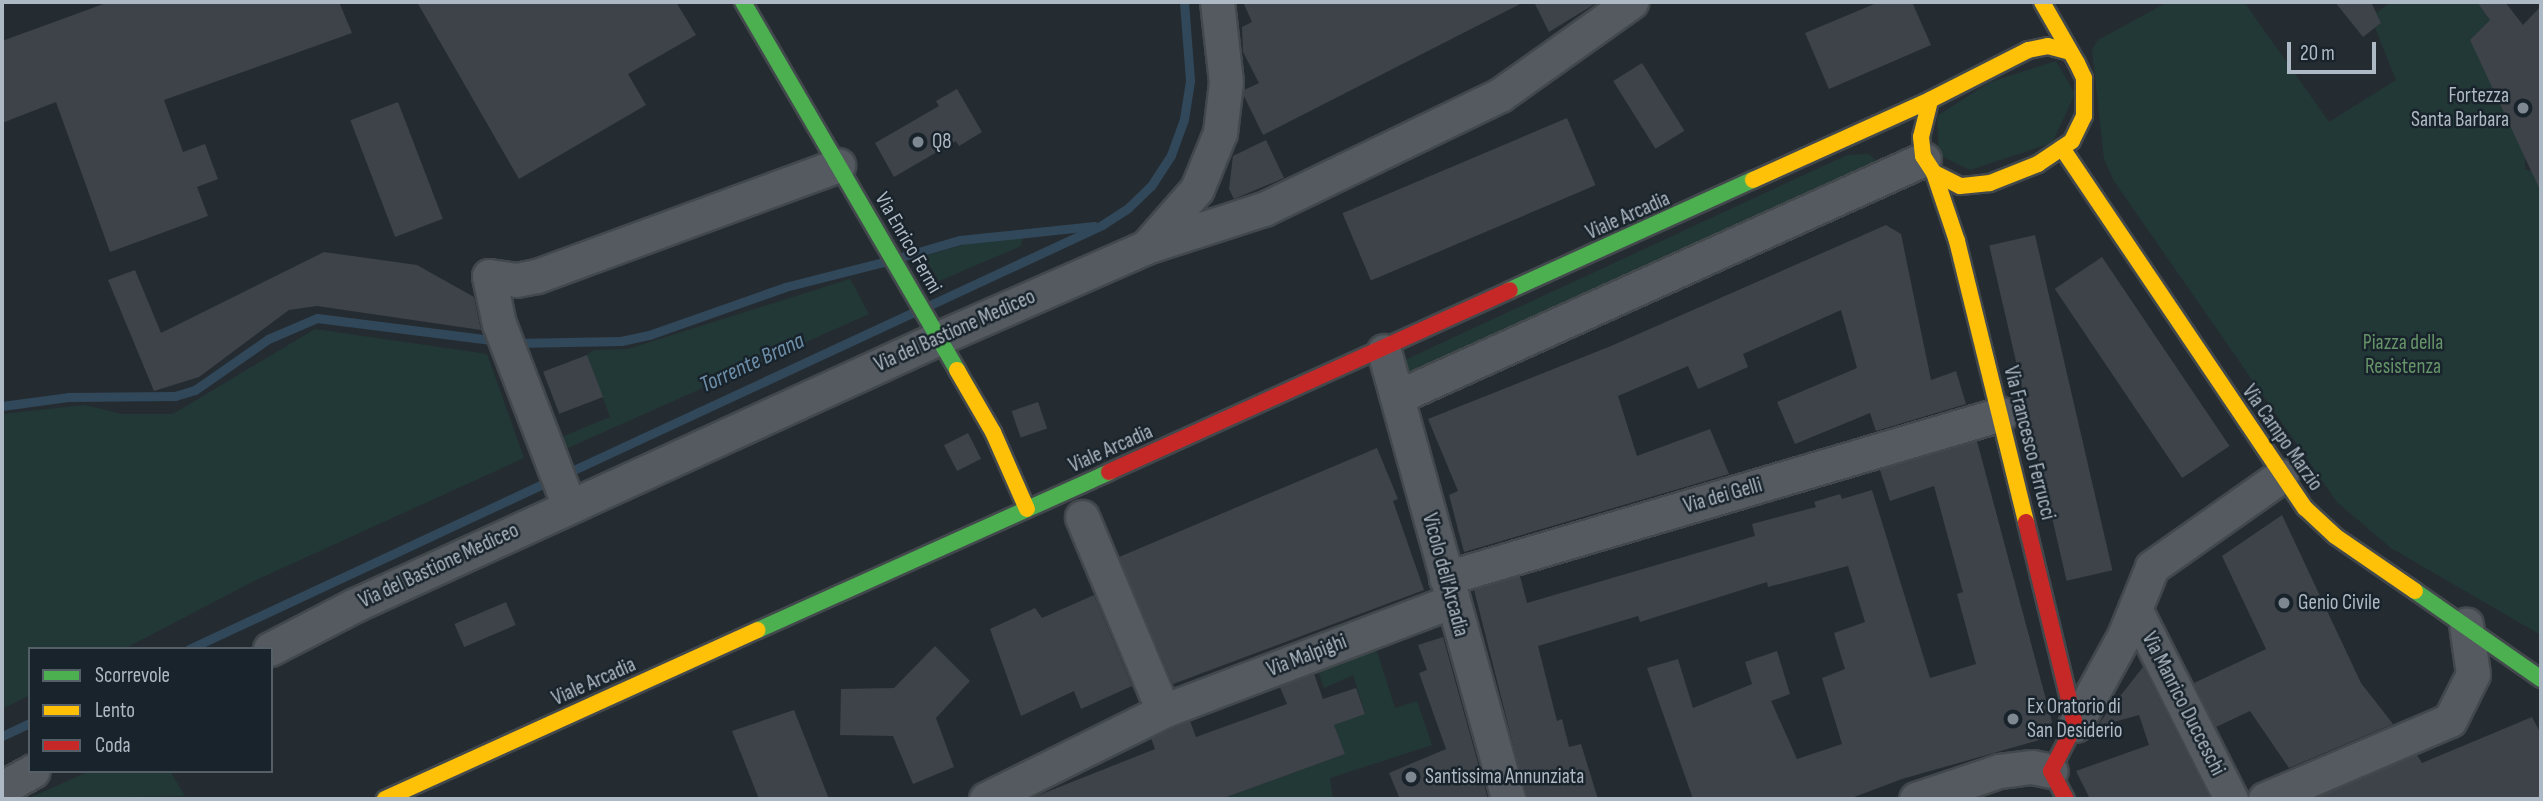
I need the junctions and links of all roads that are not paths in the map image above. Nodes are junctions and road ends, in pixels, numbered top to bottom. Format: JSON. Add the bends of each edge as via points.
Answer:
{"nodes":[{"id":1,"x":743,"y":2,"type":"edge"},
{"id":2,"x":1217,"y":2,"type":"edge"},
{"id":3,"x":1630,"y":2,"type":"edge"},
{"id":4,"x":2040,"y":2,"type":"edge"},
{"id":5,"x":2070,"y":52,"type":"junction"},
{"id":6,"x":2007,"y":59,"type":"junction"},
{"id":7,"x":1930,"y":100,"type":"junction"},
{"id":8,"x":1854,"y":136,"type":"junction"},
{"id":9,"x":1877,"y":143,"type":"dead end"},
{"id":10,"x":2062,"y":148,"type":"junction"},
{"id":11,"x":1920,"y":159,"type":"junction"},
{"id":12,"x":838,"y":165,"type":"junction"},
{"id":13,"x":1146,"y":247,"type":"junction"},
{"id":14,"x":935,"y":332,"type":"junction"},
{"id":15,"x":1384,"y":351,"type":"junction"},
{"id":16,"x":1397,"y":397,"type":"junction"},
{"id":17,"x":2000,"y":414,"type":"junction"},
{"id":18,"x":2281,"y":476,"type":"junction"},
{"id":19,"x":566,"y":499,"type":"junction"},
{"id":20,"x":1027,"y":509,"type":"junction"},
{"id":21,"x":1082,"y":517,"type":"dead end"},
{"id":22,"x":1449,"y":590,"type":"junction"},
{"id":23,"x":2135,"y":609,"type":"junction"},
{"id":24,"x":2466,"y":624,"type":"junction"},
{"id":25,"x":273,"y":647,"type":"edge"},
{"id":26,"x":2541,"y":679,"type":"edge"},
{"id":27,"x":1163,"y":711,"type":"junction"},
{"id":28,"x":2075,"y":725,"type":"junction"},
{"id":29,"x":29,"y":773,"type":"edge"},
{"id":30,"x":2059,"y":785,"type":"edge"},
{"id":31,"x":2,"y":788,"type":"edge"},
{"id":32,"x":385,"y":799,"type":"edge"},
{"id":33,"x":986,"y":799,"type":"edge"},
{"id":34,"x":1508,"y":799,"type":"edge"},
{"id":35,"x":1916,"y":799,"type":"edge"},
{"id":36,"x":2231,"y":799,"type":"edge"},
{"id":37,"x":2266,"y":799,"type":"edge"}],
"edges":[{"from":1,"to":12,"type":"street","name":"Via Enrico Fermi"},
{"from":2,"to":13,"type":"street","via":[[1226,82],[1220,133],[1197,189]]},
{"from":3,"to":13,"type":"street","name":"Via del Bastione Mediceo","via":[[1500,95],[1264,209]]},
{"from":4,"to":5,"type":"street"},
{"from":4,"to":6,"type":"street","via":[[2030,35]]},
{"from":5,"to":6,"type":"street","via":[[2041,46]]},
{"from":5,"to":10,"type":"street","via":[[2086,92],[2079,127]]},
{"from":6,"to":7,"type":"street"},
{"from":7,"to":8,"type":"street","name":"Viale Arcadia"},
{"from":7,"to":11,"type":"street","via":[[1922,119]]},
{"from":8,"to":9,"type":"street"},
{"from":8,"to":15,"type":"street","name":"Viale Arcadia"},
{"from":10,"to":11,"type":"street","via":[[2017,174],[1974,187],[1947,183]]},
{"from":10,"to":18,"type":"street","name":"Via Campo Marzio"},
{"from":11,"to":16,"type":"street"},
{"from":11,"to":17,"type":"street","name":"Via Francesco Ferrucci","via":[[1957,241]]},
{"from":12,"to":14,"type":"street","name":"Via Enrico Fermi"},
{"from":12,"to":19,"type":"street","via":[[537,276],[516,281],[489,276],[499,324]]},
{"from":13,"to":14,"type":"street","name":"Via del Bastione Mediceo"},
{"from":14,"to":19,"type":"street","name":"Via del Bastione Mediceo"},
{"from":14,"to":20,"type":"street","name":"Via Enrico Fermi","via":[[993,432]]},
{"from":15,"to":16,"type":"street","name":"Vicolo dell'Arcadia"},
{"from":15,"to":20,"type":"street","name":"Viale Arcadia"},
{"from":16,"to":22,"type":"street","name":"Vicolo dell'Arcadia"},
{"from":17,"to":22,"type":"street","name":"Via dei Gelli"},
{"from":17,"to":28,"type":"street","name":"Via Francesco Ferrucci"},
{"from":18,"to":23,"type":"street","name":"Via Manrico Ducceschi","via":[[2152,567]]},
{"from":18,"to":24,"type":"street","name":"Via Campo Marzio","via":[[2334,536]]},
{"from":19,"to":25,"type":"street","name":"Via del Bastione Mediceo"},
{"from":20,"to":32,"type":"street","name":"Viale Arcadia"},
{"from":21,"to":27,"type":"street"},
{"from":22,"to":27,"type":"street","name":"Via Malpighi"},
{"from":22,"to":34,"type":"street","name":"Vicolo dell'Arcadia"},
{"from":23,"to":28,"type":"street","name":"Via Manrico Ducceschi"},
{"from":23,"to":36,"type":"street","name":"Via Manrico Ducceschi"},
{"from":24,"to":26,"type":"street","name":"Via Campo Marzio"},
{"from":24,"to":37,"type":"street","via":[[2473,674],[2450,720]]},
{"from":27,"to":33,"type":"street","name":"Via Malpighi"},
{"from":28,"to":30,"type":"street","name":"Via Manrico Ducceschi"},
{"from":29,"to":31,"type":"street"},
{"from":30,"to":35,"type":"street","via":[[2032,767],[1999,771]]}]}
